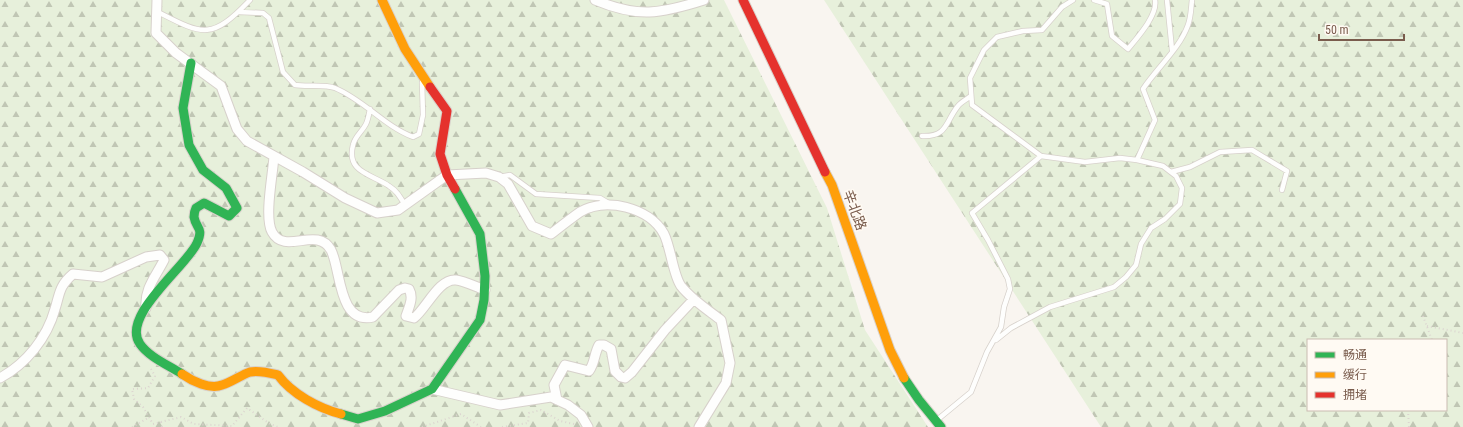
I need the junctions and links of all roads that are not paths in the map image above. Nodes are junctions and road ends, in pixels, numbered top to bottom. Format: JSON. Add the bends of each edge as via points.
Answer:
{"nodes":[{"id":1,"x":157,"y":0,"type":"edge"},
{"id":2,"x":250,"y":0,"type":"edge"},
{"id":3,"x":382,"y":0,"type":"edge"},
{"id":4,"x":595,"y":0,"type":"edge"},
{"id":5,"x":704,"y":0,"type":"edge"},
{"id":6,"x":743,"y":0,"type":"edge"},
{"id":7,"x":1073,"y":0,"type":"edge"},
{"id":8,"x":1094,"y":0,"type":"edge"},
{"id":9,"x":1155,"y":0,"type":"edge"},
{"id":10,"x":1167,"y":0,"type":"edge"},
{"id":11,"x":1192,"y":0,"type":"edge"},
{"id":12,"x":156,"y":11,"type":"junction"},
{"id":13,"x":239,"y":12,"type":"junction"},
{"id":14,"x":1172,"y":50,"type":"junction"},
{"id":15,"x":191,"y":63,"type":"junction"},
{"id":16,"x":422,"y":77,"type":"junction"},
{"id":17,"x":971,"y":96,"type":"junction"},
{"id":18,"x":370,"y":110,"type":"junction"},
{"id":19,"x":922,"y":136,"type":"dead end"},
{"id":20,"x":274,"y":156,"type":"junction"},
{"id":21,"x":1041,"y":156,"type":"junction"},
{"id":22,"x":1138,"y":160,"type":"junction"},
{"id":23,"x":1171,"y":172,"type":"junction"},
{"id":24,"x":447,"y":175,"type":"junction"},
{"id":25,"x":499,"y":177,"type":"junction"},
{"id":26,"x":1282,"y":190,"type":"dead end"},
{"id":27,"x":405,"y":205,"type":"junction"},
{"id":28,"x":611,"y":205,"type":"junction"},
{"id":29,"x":485,"y":290,"type":"junction"},
{"id":30,"x":694,"y":299,"type":"junction"},
{"id":31,"x":146,"y":308,"type":"junction"},
{"id":32,"x":993,"y":342,"type":"junction"},
{"id":33,"x":0,"y":378,"type":"edge"},
{"id":34,"x":432,"y":389,"type":"junction"},
{"id":35,"x":557,"y":400,"type":"junction"},
{"id":36,"x":358,"y":423,"type":"edge"},
{"id":37,"x":938,"y":424,"type":"edge"},
{"id":38,"x":587,"y":426,"type":"edge"},
{"id":39,"x":699,"y":427,"type":"edge"}],
"edges":[{"from":1,"to":12,"type":"street"},
{"from":2,"to":13,"type":"lane"},
{"from":3,"to":16,"type":"street","via":[[403,45]]},
{"from":4,"to":5,"type":"street","via":[[633,12],[657,13]]},
{"from":6,"to":37,"type":"street","name":"辛北路","via":[[832,185],[890,350],[909,386]]},
{"from":7,"to":17,"type":"lane","via":[[1062,7],[1042,30],[997,36],[984,50],[970,78]]},
{"from":8,"to":9,"type":"lane","via":[[1107,4],[1112,36],[1128,49],[1145,28],[1156,6]]},
{"from":10,"to":14,"type":"lane"},
{"from":11,"to":14,"type":"lane","via":[[1188,25]]},
{"from":12,"to":13,"type":"lane","via":[[186,26],[206,31],[217,28]]},
{"from":12,"to":15,"type":"street","via":[[156,33],[176,53]]},
{"from":13,"to":18,"type":"lane","via":[[263,13],[269,18],[283,72],[295,85],[333,87]]},
{"from":14,"to":22,"type":"lane","via":[[1143,89],[1155,120]]},
{"from":15,"to":20,"type":"street","via":[[221,86],[237,129],[247,141]]},
{"from":15,"to":31,"type":"street","via":[[183,108],[189,145],[203,170],[226,188],[237,208],[229,216],[219,212],[213,205],[204,203],[196,208],[194,217],[201,229],[196,245]]},
{"from":16,"to":18,"type":"lane","via":[[423,115],[419,134],[413,138]]},
{"from":16,"to":24,"type":"street","via":[[438,95],[447,111],[440,154]]},
{"from":17,"to":19,"type":"lane","via":[[959,105],[942,132],[934,137]]},
{"from":17,"to":21,"type":"lane","via":[[972,105]]},
{"from":18,"to":27,"type":"lane","via":[[367,123],[352,145],[355,165],[361,172],[388,185]]},
{"from":20,"to":27,"type":"street","via":[[345,198],[377,213],[398,210]]},
{"from":20,"to":29,"type":"street","via":[[269,200],[272,231],[284,241],[313,238],[322,241],[331,249],[340,291],[354,313],[361,318],[373,317],[404,288],[409,289],[411,293],[406,316],[414,318],[439,287],[448,281],[455,280]]},
{"from":21,"to":22,"type":"lane","via":[[1085,162],[1120,158]]},
{"from":21,"to":32,"type":"lane","via":[[972,213],[1008,279],[1010,289],[1004,307],[1002,327]]},
{"from":22,"to":23,"type":"lane","via":[[1163,166]]},
{"from":23,"to":26,"type":"lane","via":[[1190,167],[1220,152],[1252,150],[1287,171]]},
{"from":23,"to":32,"type":"lane","via":[[1182,188],[1180,204],[1151,228],[1141,244],[1136,265],[1126,277],[1114,287],[1050,307],[1011,328]]},
{"from":24,"to":25,"type":"street","via":[[486,173]]},
{"from":24,"to":27,"type":"street"},
{"from":24,"to":29,"type":"street","via":[[480,234],[486,276]]},
{"from":25,"to":28,"type":"lane","via":[[510,175],[536,194],[600,198]]},
{"from":25,"to":28,"type":"street","via":[[508,184],[532,226],[551,234],[581,212],[601,205]]},
{"from":28,"to":30,"type":"street","via":[[640,212],[658,225],[664,235],[680,285]]},
{"from":29,"to":34,"type":"street","via":[[480,320]]},
{"from":30,"to":35,"type":"street","via":[[626,378],[620,378],[615,371],[611,349],[604,345],[599,345],[596,350],[589,371],[565,365],[554,385]]},
{"from":30,"to":39,"type":"street","via":[[721,320],[730,363],[726,383]]},
{"from":31,"to":33,"type":"street","via":[[145,297],[148,289],[164,260],[160,255],[146,257],[102,277],[73,274],[65,281],[57,296],[52,316],[31,355],[14,371]]},
{"from":31,"to":36,"type":"street","via":[[137,324],[136,334],[139,343],[145,350],[189,379],[210,386],[221,386],[251,372],[278,375],[285,385],[324,410]]},
{"from":32,"to":37,"type":"lane","via":[[971,392]]},
{"from":34,"to":35,"type":"street","via":[[500,405],[551,397]]},
{"from":34,"to":36,"type":"street"},
{"from":35,"to":38,"type":"street","via":[[581,415]]}]}
